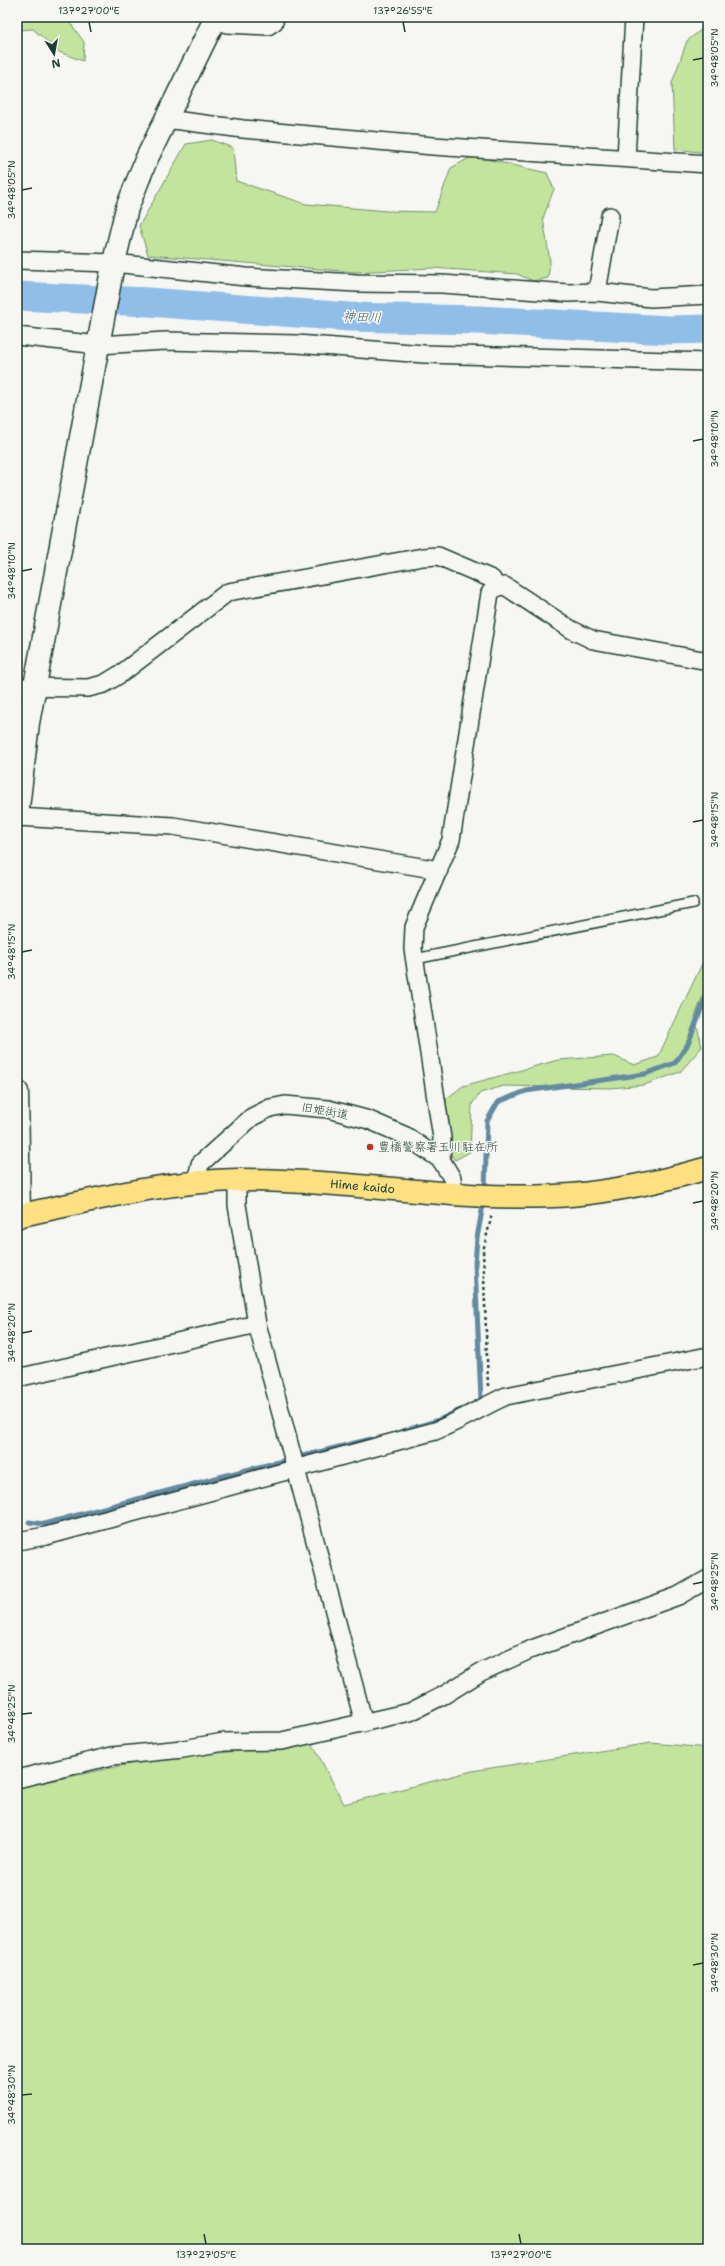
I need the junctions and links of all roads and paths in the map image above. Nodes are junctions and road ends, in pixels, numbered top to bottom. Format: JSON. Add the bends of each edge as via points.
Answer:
{"nodes":[{"id":1,"x":275,"y":17,"type":"edge"},
{"id":2,"x":634,"y":17,"type":"edge"},
{"id":3,"x":216,"y":18,"type":"edge"},
{"id":4,"x":166,"y":119,"type":"junction"},
{"id":5,"x":626,"y":158,"type":"junction"},
{"id":6,"x":708,"y":164,"type":"edge"},
{"id":7,"x":610,"y":216,"type":"dead end"},
{"id":8,"x":17,"y":260,"type":"edge"},
{"id":9,"x":113,"y":267,"type":"junction"},
{"id":10,"x":598,"y":292,"type":"junction"},
{"id":11,"x":708,"y":295,"type":"edge"},
{"id":12,"x":17,"y":336,"type":"edge"},
{"id":13,"x":100,"y":340,"type":"junction"},
{"id":14,"x":708,"y":362,"type":"edge"},
{"id":15,"x":496,"y":587,"type":"junction"},
{"id":16,"x":708,"y":661,"type":"edge"},
{"id":17,"x":25,"y":688,"type":"edge"},
{"id":18,"x":17,"y":816,"type":"edge"},
{"id":19,"x":439,"y":870,"type":"junction"},
{"id":20,"x":693,"y":903,"type":"dead end"},
{"id":21,"x":414,"y":959,"type":"junction"},
{"id":22,"x":17,"y":1092,"type":"edge"},
{"id":23,"x":441,"y":1160,"type":"junction"},
{"id":24,"x":708,"y":1168,"type":"edge"},
{"id":25,"x":237,"y":1180,"type":"junction"},
{"id":26,"x":196,"y":1182,"type":"junction"},
{"id":27,"x":454,"y":1194,"type":"junction"},
{"id":28,"x":486,"y":1195,"type":"junction"},
{"id":29,"x":18,"y":1216,"type":"edge"},
{"id":30,"x":257,"y":1324,"type":"junction"},
{"id":31,"x":708,"y":1356,"type":"edge"},
{"id":32,"x":17,"y":1378,"type":"edge"},
{"id":33,"x":492,"y":1403,"type":"junction"},
{"id":34,"x":295,"y":1461,"type":"junction"},
{"id":35,"x":17,"y":1541,"type":"edge"},
{"id":36,"x":708,"y":1579,"type":"edge"},
{"id":37,"x":364,"y":1723,"type":"junction"},
{"id":38,"x":17,"y":1779,"type":"edge"}],
"edges":[{"from":1,"to":3,"type":"street","via":[[274,22],[268,26],[227,24]]},
{"from":2,"to":5,"type":"street"},
{"from":3,"to":4,"type":"street"},
{"from":4,"to":5,"type":"street","via":[[243,129],[434,146]]},
{"from":4,"to":9,"type":"street","via":[[127,208]]},
{"from":5,"to":6,"type":"street"},
{"from":7,"to":10,"type":"street"},
{"from":8,"to":9,"type":"street"},
{"from":9,"to":10,"type":"street","via":[[246,278],[442,284],[568,293]]},
{"from":9,"to":13,"type":"street"},
{"from":10,"to":11,"type":"street","via":[[651,298]]},
{"from":12,"to":13,"type":"street"},
{"from":13,"to":14,"type":"street","via":[[297,344],[424,354]]},
{"from":13,"to":17,"type":"street"},
{"from":15,"to":16,"type":"street","via":[[505,586],[572,630],[594,640]]},
{"from":15,"to":17,"type":"street","via":[[492,579],[438,556],[244,588],[228,592],[212,602],[104,684],[88,688]]},
{"from":15,"to":19,"type":"street","via":[[490,593],[451,840]]},
{"from":17,"to":18,"type":"street","via":[[28,723]]},
{"from":18,"to":19,"type":"street","via":[[173,826]]},
{"from":19,"to":21,"type":"street","via":[[414,927]]},
{"from":20,"to":21,"type":"lane"},
{"from":21,"to":23,"type":"street","via":[[442,1138]]},
{"from":22,"to":29,"type":"street"},
{"from":23,"to":26,"type":"street","name":"旧姫街道","via":[[406,1136],[369,1120],[328,1109],[286,1105],[270,1108],[252,1117],[200,1164]]},
{"from":23,"to":27,"type":"street","name":"旧姫街道","via":[[452,1178]]},
{"from":24,"to":28,"type":"highway","name":"Hime kaido","via":[[630,1187],[570,1195]]},
{"from":25,"to":26,"type":"highway","name":"Hime kaido"},
{"from":25,"to":27,"type":"highway","name":"Hime kaido","via":[[270,1180]]},
{"from":25,"to":30,"type":"street","via":[[237,1204]]},
{"from":26,"to":29,"type":"highway","name":"Hime kaido","via":[[137,1191]]},
{"from":27,"to":28,"type":"highway","name":"Hime kaido"},
{"from":28,"to":33,"type":"path","via":[[483,1251],[489,1389]]},
{"from":30,"to":32,"type":"street"},
{"from":30,"to":34,"type":"street"},
{"from":31,"to":33,"type":"street","via":[[506,1396]]},
{"from":33,"to":34,"type":"street","via":[[461,1421],[435,1431]]},
{"from":34,"to":35,"type":"street","via":[[46,1536]]},
{"from":34,"to":37,"type":"street"},
{"from":36,"to":37,"type":"street","via":[[678,1596],[532,1649],[481,1672],[410,1712]]},
{"from":37,"to":38,"type":"street","via":[[282,1740],[224,1742],[112,1756]]}]}
